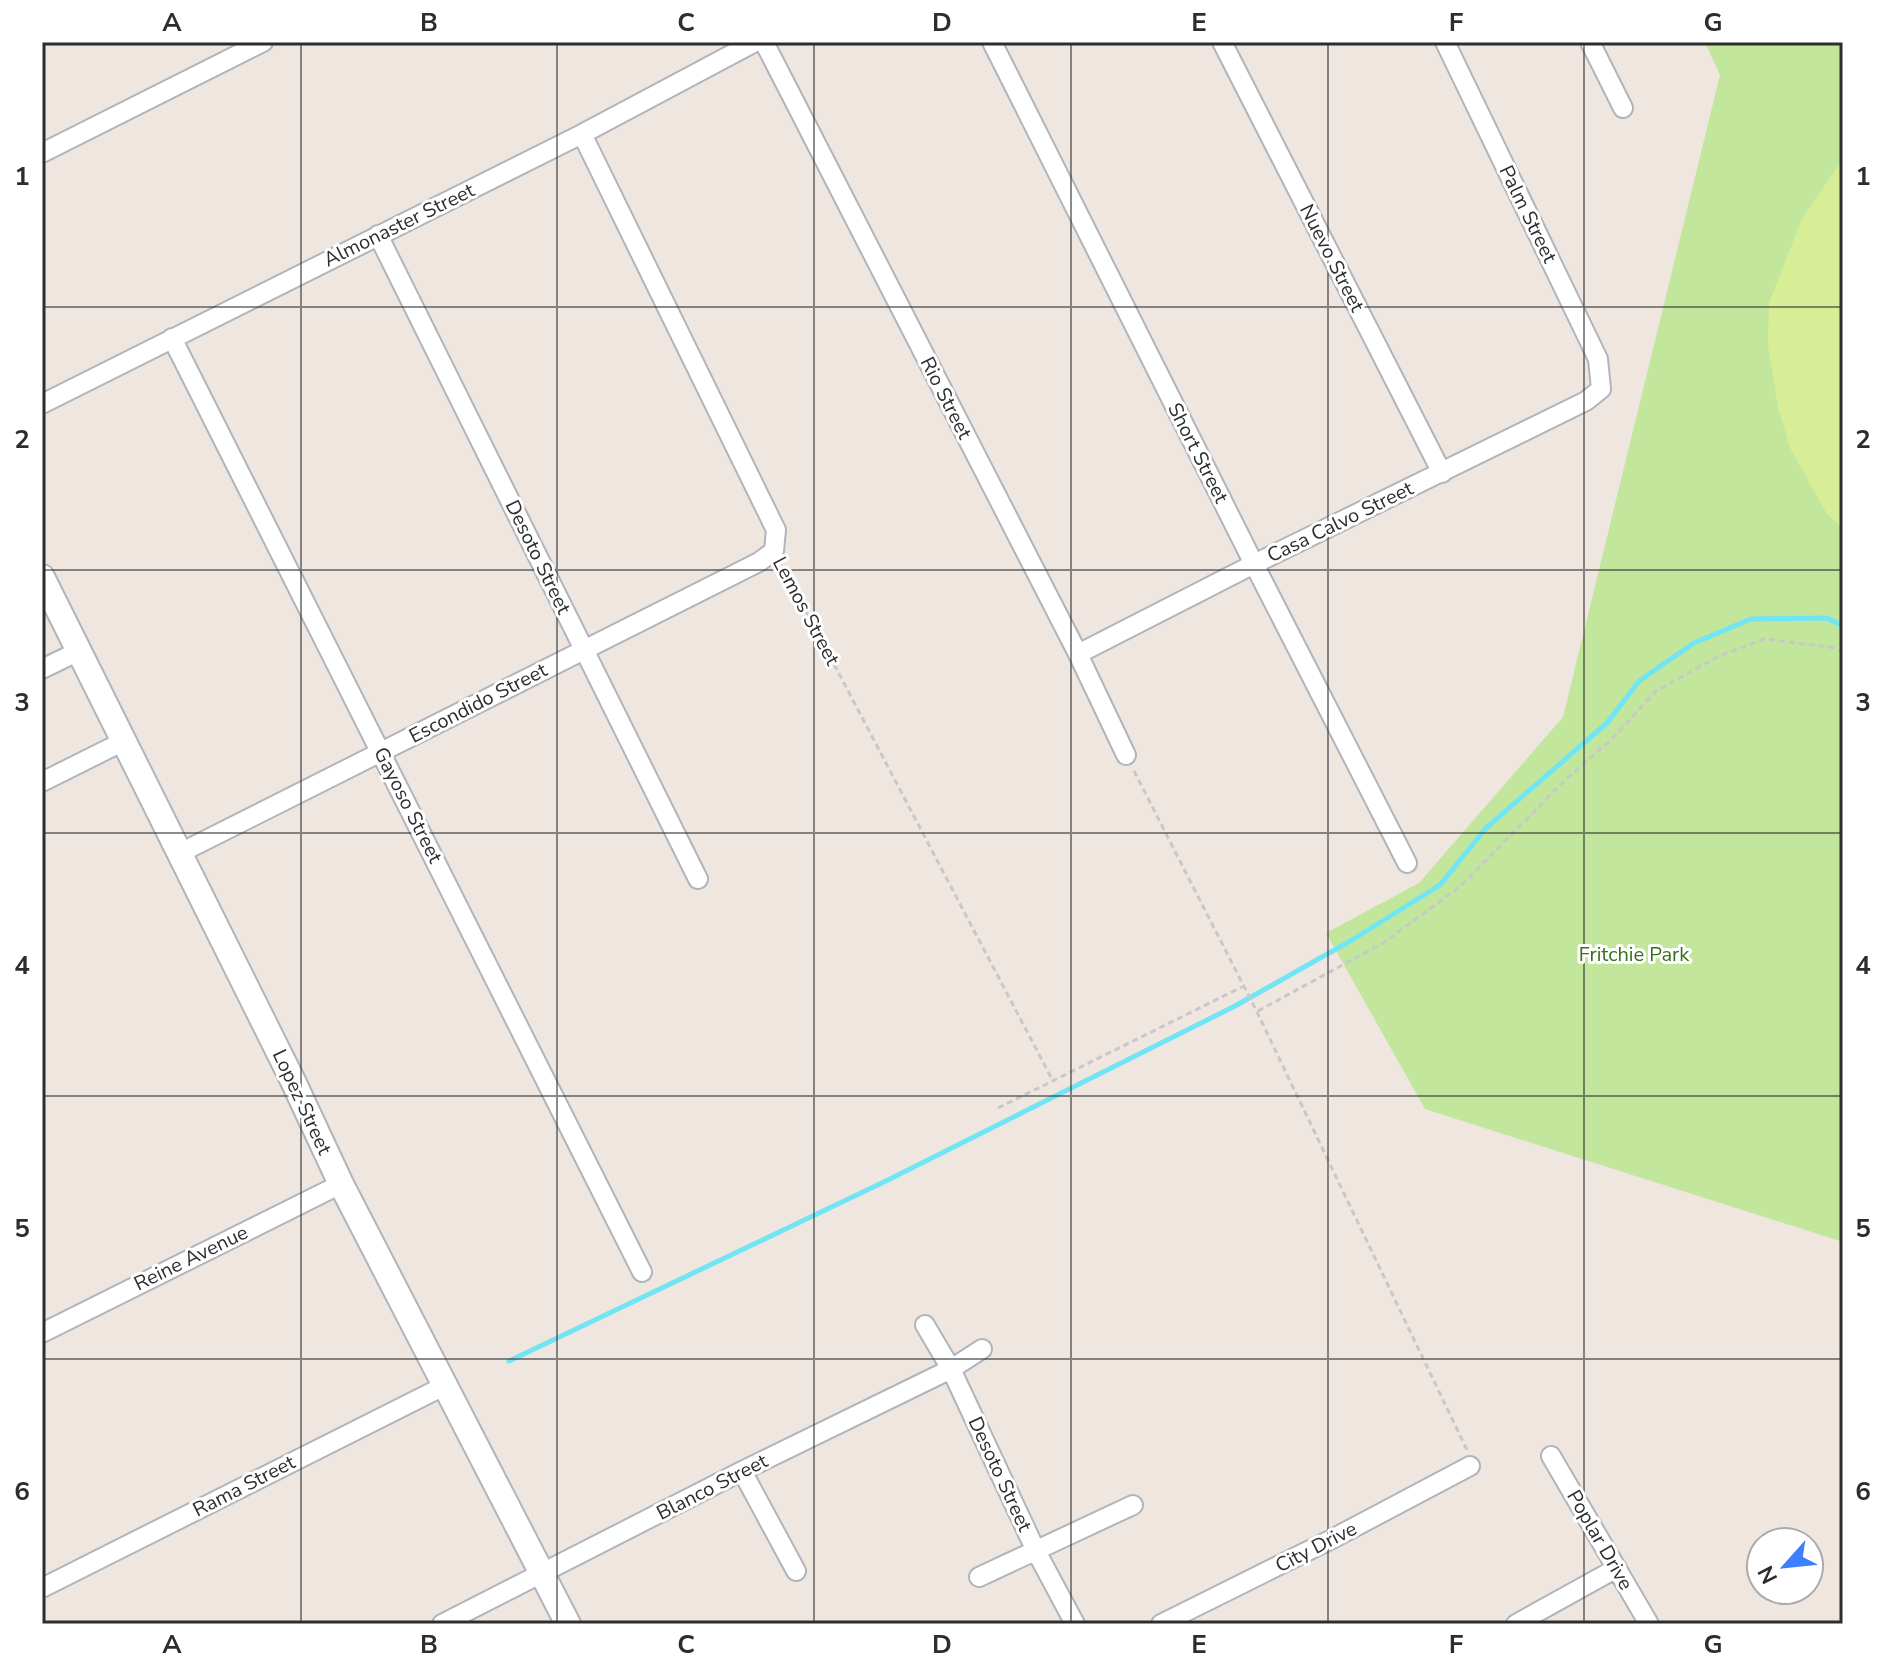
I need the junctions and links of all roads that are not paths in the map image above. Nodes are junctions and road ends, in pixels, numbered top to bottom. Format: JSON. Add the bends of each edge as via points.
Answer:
{"nodes":[{"id":1,"x":263,"y":42,"type":"edge"},
{"id":2,"x":755,"y":42,"type":"edge"},
{"id":3,"x":764,"y":42,"type":"edge"},
{"id":4,"x":992,"y":42,"type":"edge"},
{"id":5,"x":1222,"y":42,"type":"edge"},
{"id":6,"x":1445,"y":42,"type":"edge"},
{"id":7,"x":1590,"y":42,"type":"edge"},
{"id":8,"x":1623,"y":108,"type":"dead end"},
{"id":9,"x":582,"y":134,"type":"junction"},
{"id":10,"x":42,"y":153,"type":"edge"},
{"id":11,"x":378,"y":235,"type":"junction"},
{"id":12,"x":172,"y":338,"type":"junction"},
{"id":13,"x":1601,"y":389,"type":"joint"},
{"id":14,"x":42,"y":404,"type":"edge"},
{"id":15,"x":1442,"y":473,"type":"junction"},
{"id":16,"x":774,"y":551,"type":"joint"},
{"id":17,"x":1254,"y":564,"type":"junction"},
{"id":18,"x":42,"y":577,"type":"edge"},
{"id":19,"x":584,"y":650,"type":"junction"},
{"id":20,"x":79,"y":651,"type":"junction"},
{"id":21,"x":1078,"y":654,"type":"junction"},
{"id":22,"x":42,"y":669,"type":"edge"},
{"id":23,"x":124,"y":741,"type":"junction"},
{"id":24,"x":381,"y":752,"type":"junction"},
{"id":25,"x":1126,"y":755,"type":"road end"},
{"id":26,"x":42,"y":782,"type":"edge"},
{"id":27,"x":180,"y":853,"type":"junction"},
{"id":28,"x":1407,"y":863,"type":"dead end"},
{"id":29,"x":698,"y":879,"type":"dead end"},
{"id":30,"x":341,"y":1184,"type":"junction"},
{"id":31,"x":642,"y":1272,"type":"dead end"},
{"id":32,"x":925,"y":1325,"type":"dead end"},
{"id":33,"x":42,"y":1333,"type":"edge"},
{"id":34,"x":982,"y":1349,"type":"dead end"},
{"id":35,"x":951,"y":1369,"type":"junction"},
{"id":36,"x":446,"y":1385,"type":"junction"},
{"id":37,"x":1551,"y":1456,"type":"dead end"},
{"id":38,"x":1470,"y":1466,"type":"road end"},
{"id":39,"x":742,"y":1471,"type":"junction"},
{"id":40,"x":1133,"y":1505,"type":"dead end"},
{"id":41,"x":1036,"y":1551,"type":"junction"},
{"id":42,"x":1617,"y":1568,"type":"junction"},
{"id":43,"x":796,"y":1571,"type":"dead end"},
{"id":44,"x":543,"y":1573,"type":"junction"},
{"id":45,"x":979,"y":1577,"type":"dead end"},
{"id":46,"x":42,"y":1588,"type":"edge"},
{"id":47,"x":442,"y":1624,"type":"edge"},
{"id":48,"x":568,"y":1624,"type":"edge"},
{"id":49,"x":1075,"y":1624,"type":"edge"},
{"id":50,"x":1161,"y":1624,"type":"edge"},
{"id":51,"x":1516,"y":1624,"type":"edge"},
{"id":52,"x":1649,"y":1624,"type":"edge"}],
"edges":[{"from":1,"to":10,"type":"street"},
{"from":2,"to":9,"type":"street","name":"Almonaster Street"},
{"from":3,"to":21,"type":"street","name":"Rio Street"},
{"from":4,"to":17,"type":"street","name":"Short Street"},
{"from":5,"to":15,"type":"street","name":"Nuevo Street"},
{"from":6,"to":13,"type":"street","name":"Palm Street","via":[[1598,359]]},
{"from":7,"to":8,"type":"street"},
{"from":9,"to":11,"type":"street","name":"Almonaster Street"},
{"from":9,"to":16,"type":"street","name":"Lemos Street","via":[[776,530]]},
{"from":11,"to":12,"type":"street","name":"Almonaster Street"},
{"from":11,"to":19,"type":"street","name":"Desoto Street"},
{"from":12,"to":14,"type":"street","name":"Almonaster Street"},
{"from":12,"to":24,"type":"street","name":"Gayoso Street"},
{"from":13,"to":15,"type":"street","name":"Casa Calvo Street"},
{"from":15,"to":17,"type":"street","name":"Casa Calvo Street"},
{"from":16,"to":19,"type":"street","name":"Escondido Street"},
{"from":17,"to":21,"type":"street","name":"Casa Calvo Street"},
{"from":17,"to":28,"type":"street","name":"Short Street"},
{"from":18,"to":20,"type":"street","name":"Lopez Street"},
{"from":19,"to":24,"type":"street","name":"Escondido Street"},
{"from":19,"to":29,"type":"street","name":"Desoto Street"},
{"from":20,"to":22,"type":"street"},
{"from":20,"to":23,"type":"street","name":"Lopez Street"},
{"from":21,"to":25,"type":"street","name":"Rio Street"},
{"from":23,"to":26,"type":"street"},
{"from":23,"to":27,"type":"street","name":"Lopez Street"},
{"from":24,"to":27,"type":"street","name":"Escondido Street"},
{"from":24,"to":31,"type":"street","name":"Gayoso Street"},
{"from":27,"to":30,"type":"street","name":"Lopez Street"},
{"from":30,"to":33,"type":"street","name":"Reine Avenue"},
{"from":30,"to":36,"type":"street","name":"Lopez Street"},
{"from":32,"to":35,"type":"street","name":"Desoto Street"},
{"from":34,"to":35,"type":"street","name":"Blanco Street"},
{"from":35,"to":39,"type":"street","name":"Blanco Street"},
{"from":35,"to":41,"type":"street","name":"Desoto Street"},
{"from":36,"to":44,"type":"street","name":"Lopez Street"},
{"from":36,"to":46,"type":"street","name":"Rama Street"},
{"from":37,"to":42,"type":"street","name":"Poplar Drive"},
{"from":38,"to":50,"type":"street","name":"City Drive"},
{"from":39,"to":43,"type":"street"},
{"from":39,"to":44,"type":"street","name":"Blanco Street"},
{"from":40,"to":41,"type":"street"},
{"from":41,"to":45,"type":"street"},
{"from":41,"to":49,"type":"street","name":"Desoto Street"},
{"from":42,"to":51,"type":"street"},
{"from":42,"to":52,"type":"street","name":"Poplar Drive"},
{"from":44,"to":47,"type":"street","name":"Blanco Street"},
{"from":44,"to":48,"type":"street","name":"Lopez Street"}]}
